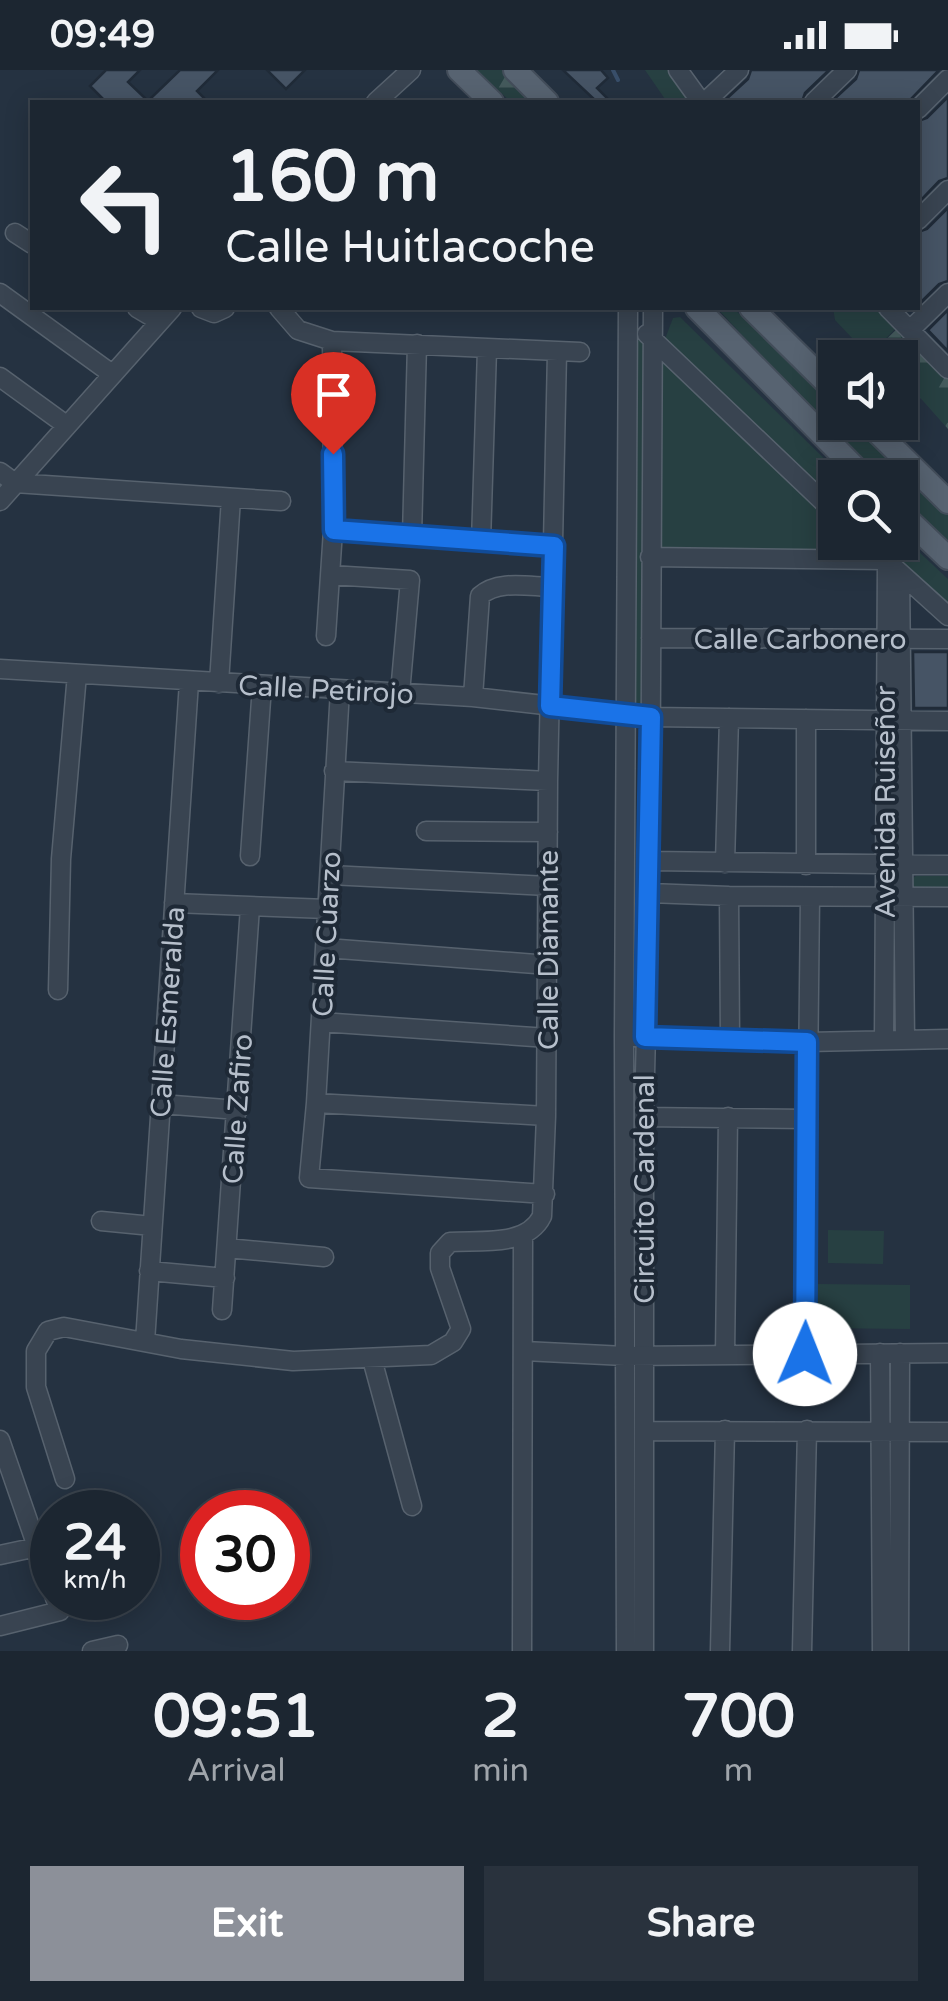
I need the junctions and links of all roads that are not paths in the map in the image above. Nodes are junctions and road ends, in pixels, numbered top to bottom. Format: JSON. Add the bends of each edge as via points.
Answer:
{"nodes":[{"id":1,"x":411,"y":70,"type":"edge"},
{"id":2,"x":460,"y":70,"type":"edge"},
{"id":3,"x":515,"y":70,"type":"edge"},
{"id":4,"x":678,"y":70,"type":"edge"},
{"id":5,"x":738,"y":70,"type":"edge"},
{"id":6,"x":847,"y":70,"type":"edge"},
{"id":7,"x":948,"y":79,"type":"edge"},
{"id":8,"x":378,"y":100,"type":"edge"},
{"id":9,"x":490,"y":100,"type":"edge"},
{"id":10,"x":544,"y":100,"type":"edge"},
{"id":11,"x":701,"y":100,"type":"edge"},
{"id":12,"x":705,"y":100,"type":"edge"},
{"id":13,"x":816,"y":100,"type":"edge"},
{"id":14,"x":920,"y":107,"type":"edge"},
{"id":15,"x":948,"y":190,"type":"edge"},
{"id":16,"x":920,"y":218,"type":"edge"},
{"id":17,"x":16,"y":233,"type":"dead end"},
{"id":18,"x":30,"y":243,"type":"edge"},
{"id":19,"x":0,"y":292,"type":"edge"},
{"id":20,"x":948,"y":292,"type":"edge"},
{"id":21,"x":281,"y":310,"type":"edge"},
{"id":22,"x":653,"y":310,"type":"edge"},
{"id":23,"x":699,"y":310,"type":"edge"},
{"id":24,"x":753,"y":310,"type":"edge"},
{"id":25,"x":890,"y":310,"type":"edge"},
{"id":26,"x":166,"y":314,"type":"edge"},
{"id":27,"x":628,"y":314,"type":"edge"},
{"id":28,"x":910,"y":330,"type":"junction"},
{"id":29,"x":654,"y":338,"type":"junction"},
{"id":30,"x":332,"y":341,"type":"junction"},
{"id":31,"x":417,"y":344,"type":"junction"},
{"id":32,"x":487,"y":349,"type":"junction"},
{"id":33,"x":558,"y":352,"type":"junction"},
{"id":34,"x":580,"y":352,"type":"dead end"},
{"id":35,"x":948,"y":369,"type":"edge"},
{"id":36,"x":112,"y":374,"type":"junction"},
{"id":37,"x":818,"y":374,"type":"edge"},
{"id":38,"x":0,"y":377,"type":"edge"},
{"id":39,"x":66,"y":425,"type":"junction"},
{"id":40,"x":885,"y":440,"type":"edge"},
{"id":41,"x":847,"y":460,"type":"edge"},
{"id":42,"x":8,"y":477,"type":"edge"},
{"id":43,"x":818,"y":497,"type":"edge"},
{"id":44,"x":231,"y":498,"type":"junction"},
{"id":45,"x":0,"y":500,"type":"edge"},
{"id":46,"x":282,"y":501,"type":"dead end"},
{"id":47,"x":948,"y":502,"type":"edge"},
{"id":48,"x":918,"y":529,"type":"edge"},
{"id":49,"x":334,"y":530,"type":"junction"},
{"id":50,"x":412,"y":536,"type":"junction"},
{"id":51,"x":480,"y":542,"type":"junction"},
{"id":52,"x":554,"y":546,"type":"junction"},
{"id":53,"x":650,"y":557,"type":"junction"},
{"id":54,"x":948,"y":558,"type":"edge"},
{"id":55,"x":884,"y":560,"type":"edge"},
{"id":56,"x":890,"y":566,"type":"junction"},
{"id":57,"x":331,"y":575,"type":"junction"},
{"id":58,"x":554,"y":588,"type":"junction"},
{"id":59,"x":948,"y":616,"type":"edge"},
{"id":60,"x":326,"y":636,"type":"dead end"},
{"id":61,"x":652,"y":638,"type":"junction"},
{"id":62,"x":948,"y":639,"type":"edge"},
{"id":63,"x":893,"y":640,"type":"junction"},
{"id":64,"x":0,"y":669,"type":"edge"},
{"id":65,"x":77,"y":674,"type":"junction"},
{"id":66,"x":189,"y":682,"type":"junction"},
{"id":67,"x":219,"y":683,"type":"junction"},
{"id":68,"x":262,"y":686,"type":"junction"},
{"id":69,"x":340,"y":690,"type":"junction"},
{"id":70,"x":400,"y":693,"type":"junction"},
{"id":71,"x":473,"y":697,"type":"junction"},
{"id":72,"x":550,"y":706,"type":"junction"},
{"id":73,"x":626,"y":714,"type":"junction"},
{"id":74,"x":651,"y":717,"type":"junction"},
{"id":75,"x":728,"y":718,"type":"junction"},
{"id":76,"x":806,"y":719,"type":"junction"},
{"id":77,"x":948,"y":721,"type":"edge"},
{"id":78,"x":893,"y":722,"type":"junction"},
{"id":79,"x":334,"y":771,"type":"junction"},
{"id":80,"x":548,"y":780,"type":"junction"},
{"id":81,"x":426,"y":831,"type":"dead end"},
{"id":82,"x":548,"y":832,"type":"junction"},
{"id":83,"x":250,"y":856,"type":"dead end"},
{"id":84,"x":650,"y":861,"type":"junction"},
{"id":85,"x":725,"y":863,"type":"junction"},
{"id":86,"x":806,"y":865,"type":"junction"},
{"id":87,"x":883,"y":866,"type":"junction"},
{"id":88,"x":902,"y":866,"type":"junction"},
{"id":89,"x":948,"y":866,"type":"edge"},
{"id":90,"x":330,"y":874,"type":"junction"},
{"id":91,"x":548,"y":886,"type":"junction"},
{"id":92,"x":650,"y":893,"type":"junction"},
{"id":93,"x":729,"y":896,"type":"junction"},
{"id":94,"x":810,"y":897,"type":"junction"},
{"id":95,"x":894,"y":897,"type":"junction"},
{"id":96,"x":948,"y":898,"type":"edge"},
{"id":97,"x":174,"y":903,"type":"junction"},
{"id":98,"x":250,"y":907,"type":"junction"},
{"id":99,"x":327,"y":910,"type":"junction"},
{"id":100,"x":326,"y":948,"type":"junction"},
{"id":101,"x":549,"y":964,"type":"junction"},
{"id":102,"x":58,"y":990,"type":"dead end"},
{"id":103,"x":321,"y":1022,"type":"junction"},
{"id":104,"x":624,"y":1037,"type":"junction"},
{"id":105,"x":645,"y":1037,"type":"junction"},
{"id":106,"x":548,"y":1038,"type":"junction"},
{"id":107,"x":905,"y":1039,"type":"junction"},
{"id":108,"x":948,"y":1039,"type":"edge"},
{"id":109,"x":730,"y":1040,"type":"junction"},
{"id":110,"x":884,"y":1040,"type":"junction"},
{"id":111,"x":807,"y":1042,"type":"junction"},
{"id":112,"x":316,"y":1103,"type":"junction"},
{"id":113,"x":161,"y":1104,"type":"junction"},
{"id":114,"x":238,"y":1110,"type":"junction"},
{"id":115,"x":546,"y":1116,"type":"junction"},
{"id":116,"x":644,"y":1116,"type":"junction"},
{"id":117,"x":728,"y":1118,"type":"junction"},
{"id":118,"x":808,"y":1119,"type":"junction"},
{"id":119,"x":545,"y":1194,"type":"junction"},
{"id":120,"x":101,"y":1220,"type":"dead end"},
{"id":121,"x":152,"y":1226,"type":"junction"},
{"id":122,"x":523,"y":1236,"type":"junction"},
{"id":123,"x":227,"y":1248,"type":"junction"},
{"id":124,"x":324,"y":1257,"type":"dead end"},
{"id":125,"x":150,"y":1271,"type":"junction"},
{"id":126,"x":225,"y":1278,"type":"junction"},
{"id":127,"x":222,"y":1310,"type":"dead end"},
{"id":128,"x":144,"y":1342,"type":"junction"},
{"id":129,"x":524,"y":1352,"type":"junction"},
{"id":130,"x":880,"y":1353,"type":"junction"},
{"id":131,"x":900,"y":1353,"type":"junction"},
{"id":132,"x":948,"y":1353,"type":"edge"},
{"id":133,"x":805,"y":1354,"type":"junction"},
{"id":134,"x":725,"y":1355,"type":"junction"},
{"id":135,"x":635,"y":1356,"type":"junction"},
{"id":136,"x":372,"y":1359,"type":"junction"},
{"id":137,"x":726,"y":1430,"type":"junction"},
{"id":138,"x":807,"y":1430,"type":"junction"},
{"id":139,"x":644,"y":1431,"type":"junction"},
{"id":140,"x":892,"y":1431,"type":"junction"},
{"id":141,"x":948,"y":1432,"type":"edge"},
{"id":142,"x":0,"y":1440,"type":"edge"},
{"id":143,"x":6,"y":1478,"type":"edge"},
{"id":144,"x":65,"y":1479,"type":"dead end"},
{"id":145,"x":412,"y":1506,"type":"dead end"},
{"id":146,"x":30,"y":1531,"type":"edge"},
{"id":147,"x":30,"y":1548,"type":"edge"},
{"id":148,"x":0,"y":1555,"type":"edge"},
{"id":149,"x":30,"y":1615,"type":"edge"},
{"id":150,"x":0,"y":1626,"type":"edge"},
{"id":151,"x":118,"y":1644,"type":"dead end"},
{"id":152,"x":92,"y":1651,"type":"edge"},
{"id":153,"x":522,"y":1651,"type":"edge"},
{"id":154,"x":626,"y":1651,"type":"edge"},
{"id":155,"x":644,"y":1651,"type":"edge"},
{"id":156,"x":720,"y":1651,"type":"edge"},
{"id":157,"x":802,"y":1651,"type":"edge"},
{"id":158,"x":882,"y":1651,"type":"edge"},
{"id":159,"x":900,"y":1651,"type":"edge"}],
"edges":[{"from":1,"to":8,"type":"street"},
{"from":2,"to":9,"type":"main road"},
{"from":3,"to":10,"type":"main road"},
{"from":4,"to":11,"type":"street"},
{"from":5,"to":12,"type":"street"},
{"from":6,"to":13,"type":"street"},
{"from":7,"to":14,"type":"street"},
{"from":15,"to":16,"type":"street"},
{"from":17,"to":18,"type":"street"},
{"from":19,"to":36,"type":"street"},
{"from":20,"to":28,"type":"street"},
{"from":21,"to":30,"type":"street","via":[[298,330]]},
{"from":22,"to":29,"type":"street","name":"Circuito Cardenal"},
{"from":23,"to":41,"type":"main road"},
{"from":24,"to":37,"type":"main road"},
{"from":25,"to":28,"type":"street"},
{"from":26,"to":36,"type":"street"},
{"from":27,"to":29,"type":"street"},
{"from":27,"to":73,"type":"street","name":"Circuito Cardenal"},
{"from":28,"to":35,"type":"street"},
{"from":29,"to":43,"type":"street"},
{"from":29,"to":53,"type":"street","name":"Circuito Cardenal"},
{"from":30,"to":31,"type":"street"},
{"from":30,"to":49,"type":"street"},
{"from":31,"to":32,"type":"street"},
{"from":31,"to":50,"type":"street"},
{"from":32,"to":33,"type":"street"},
{"from":32,"to":51,"type":"street"},
{"from":33,"to":34,"type":"street"},
{"from":33,"to":52,"type":"street","name":"Calle Diamante"},
{"from":36,"to":39,"type":"street"},
{"from":38,"to":39,"type":"street"},
{"from":39,"to":42,"type":"street"},
{"from":40,"to":47,"type":"main road"},
{"from":42,"to":44,"type":"street"},
{"from":42,"to":45,"type":"street"},
{"from":44,"to":46,"type":"street"},
{"from":44,"to":67,"type":"street"},
{"from":48,"to":54,"type":"main road"},
{"from":49,"to":50,"type":"street"},
{"from":49,"to":57,"type":"street"},
{"from":50,"to":51,"type":"street"},
{"from":51,"to":52,"type":"street"},
{"from":52,"to":58,"type":"street","name":"Calle Diamante"},
{"from":53,"to":56,"type":"street"},
{"from":53,"to":61,"type":"street","name":"Circuito Cardenal"},
{"from":55,"to":56,"type":"street"},
{"from":56,"to":59,"type":"street"},
{"from":56,"to":63,"type":"street","name":"Avenida Ruiseñor"},
{"from":57,"to":60,"type":"street"},
{"from":57,"to":70,"type":"street","via":[[410,580]]},
{"from":58,"to":71,"type":"street","via":[[499,586],[480,596]]},
{"from":58,"to":72,"type":"street","name":"Calle Diamante"},
{"from":61,"to":63,"type":"street","name":"Calle Carbonero"},
{"from":61,"to":74,"type":"street","name":"Circuito Cardenal"},
{"from":62,"to":63,"type":"street","name":"Calle Carbonero"},
{"from":63,"to":78,"type":"street","name":"Avenida Ruiseñor"},
{"from":64,"to":65,"type":"street","name":"Calle Petirojo"},
{"from":65,"to":66,"type":"street","name":"Calle Petirojo"},
{"from":65,"to":102,"type":"street","via":[[60,859]]},
{"from":66,"to":67,"type":"street","name":"Calle Petirojo"},
{"from":66,"to":97,"type":"street","name":"Calle Esmeralda"},
{"from":67,"to":68,"type":"street","name":"Calle Petirojo"},
{"from":68,"to":69,"type":"street","name":"Calle Petirojo"},
{"from":68,"to":83,"type":"street"},
{"from":69,"to":70,"type":"street","name":"Calle Petirojo"},
{"from":69,"to":79,"type":"street","name":"Calle Cuarzo"},
{"from":70,"to":71,"type":"street","name":"Calle Petirojo"},
{"from":71,"to":72,"type":"street","name":"Calle Petirojo"},
{"from":72,"to":73,"type":"street","name":"Calle Petirojo"},
{"from":72,"to":80,"type":"street","name":"Calle Diamante"},
{"from":73,"to":74,"type":"street","name":"Calle Petirojo"},
{"from":73,"to":104,"type":"street","name":"Circuito Cardenal"},
{"from":74,"to":75,"type":"street","name":"Calle Petirojo"},
{"from":74,"to":84,"type":"street","name":"Circuito Cardenal"},
{"from":75,"to":76,"type":"street","name":"Calle Petirojo"},
{"from":75,"to":85,"type":"street"},
{"from":76,"to":78,"type":"street","name":"Calle Petirojo"},
{"from":76,"to":86,"type":"street"},
{"from":77,"to":78,"type":"street","name":"Calle Petirojo"},
{"from":78,"to":87,"type":"street","name":"Avenida Ruiseñor"},
{"from":78,"to":88,"type":"street","name":"Avenida Ruiseñor"},
{"from":79,"to":80,"type":"street"},
{"from":79,"to":90,"type":"street","name":"Calle Cuarzo"},
{"from":80,"to":82,"type":"street","name":"Calle Diamante"},
{"from":81,"to":82,"type":"street"},
{"from":82,"to":91,"type":"street","name":"Calle Diamante"},
{"from":84,"to":85,"type":"street"},
{"from":84,"to":92,"type":"street","name":"Circuito Cardenal"},
{"from":85,"to":86,"type":"street"},
{"from":86,"to":87,"type":"street"},
{"from":87,"to":88,"type":"street"},
{"from":87,"to":95,"type":"street","name":"Avenida Ruiseñor"},
{"from":88,"to":89,"type":"street"},
{"from":88,"to":95,"type":"street","name":"Avenida Ruiseñor"},
{"from":90,"to":91,"type":"street"},
{"from":90,"to":99,"type":"street","name":"Calle Cuarzo"},
{"from":91,"to":101,"type":"street","name":"Calle Diamante"},
{"from":92,"to":93,"type":"street"},
{"from":92,"to":105,"type":"street","name":"Circuito Cardenal"},
{"from":93,"to":94,"type":"street"},
{"from":93,"to":109,"type":"street"},
{"from":94,"to":95,"type":"street"},
{"from":94,"to":111,"type":"street"},
{"from":95,"to":96,"type":"street"},
{"from":95,"to":107,"type":"street","name":"Avenida Ruiseñor"},
{"from":95,"to":110,"type":"street","name":"Avenida Ruiseñor"},
{"from":97,"to":98,"type":"street"},
{"from":97,"to":113,"type":"street","name":"Calle Esmeralda"},
{"from":98,"to":99,"type":"street"},
{"from":98,"to":114,"type":"street","name":"Calle Zafiro"},
{"from":99,"to":100,"type":"street","name":"Calle Cuarzo"},
{"from":100,"to":101,"type":"street"},
{"from":100,"to":103,"type":"street","name":"Calle Cuarzo"},
{"from":101,"to":106,"type":"street","name":"Calle Diamante"},
{"from":103,"to":106,"type":"street"},
{"from":103,"to":112,"type":"street","name":"Calle Cuarzo"},
{"from":104,"to":105,"type":"street"},
{"from":104,"to":135,"type":"street","name":"Circuito Cardenal"},
{"from":105,"to":109,"type":"street"},
{"from":105,"to":116,"type":"street","name":"Circuito Cardenal"},
{"from":106,"to":115,"type":"street","name":"Calle Diamante"},
{"from":107,"to":108,"type":"street"},
{"from":107,"to":110,"type":"street"},
{"from":109,"to":111,"type":"street"},
{"from":110,"to":111,"type":"street"},
{"from":111,"to":118,"type":"street"},
{"from":112,"to":115,"type":"street"},
{"from":112,"to":119,"type":"street","name":"Calle Cuarzo","via":[[309,1178]]},
{"from":113,"to":114,"type":"street"},
{"from":113,"to":121,"type":"street","name":"Calle Esmeralda"},
{"from":114,"to":123,"type":"street","name":"Calle Zafiro"},
{"from":115,"to":119,"type":"street","name":"Calle Diamante"},
{"from":116,"to":117,"type":"street"},
{"from":116,"to":135,"type":"street","name":"Circuito Cardenal"},
{"from":117,"to":118,"type":"street"},
{"from":117,"to":134,"type":"street"},
{"from":118,"to":133,"type":"street"},
{"from":119,"to":122,"type":"street","via":[[536,1228]]},
{"from":120,"to":121,"type":"street"},
{"from":121,"to":125,"type":"street","name":"Calle Esmeralda"},
{"from":122,"to":129,"type":"street"},
{"from":122,"to":136,"type":"street","via":[[450,1242],[440,1254],[440,1268],[461,1329],[453,1342],[431,1356]]},
{"from":123,"to":124,"type":"street"},
{"from":123,"to":126,"type":"street","name":"Calle Zafiro"},
{"from":125,"to":126,"type":"street"},
{"from":125,"to":128,"type":"street","name":"Calle Esmeralda"},
{"from":126,"to":127,"type":"street","name":"Calle Zafiro"},
{"from":128,"to":136,"type":"street","via":[[293,1360]]},
{"from":128,"to":144,"type":"street","via":[[64,1327],[48,1331],[36,1352],[36,1387]]},
{"from":129,"to":135,"type":"street"},
{"from":129,"to":153,"type":"street"},
{"from":130,"to":131,"type":"street"},
{"from":130,"to":133,"type":"street"},
{"from":130,"to":140,"type":"street"},
{"from":131,"to":132,"type":"street"},
{"from":131,"to":140,"type":"street"},
{"from":133,"to":134,"type":"street"},
{"from":134,"to":135,"type":"street"},
{"from":135,"to":139,"type":"street","name":"Circuito Cardenal"},
{"from":135,"to":154,"type":"street","name":"Circuito Cardenal"},
{"from":136,"to":145,"type":"street"},
{"from":137,"to":138,"type":"street"},
{"from":137,"to":139,"type":"street"},
{"from":137,"to":156,"type":"street"},
{"from":138,"to":140,"type":"street"},
{"from":138,"to":157,"type":"street"},
{"from":139,"to":155,"type":"street","name":"Circuito Cardenal"},
{"from":140,"to":141,"type":"street"},
{"from":140,"to":158,"type":"street"},
{"from":140,"to":159,"type":"street"},
{"from":142,"to":143,"type":"street"},
{"from":143,"to":146,"type":"street"},
{"from":147,"to":148,"type":"street"},
{"from":149,"to":150,"type":"street"},
{"from":151,"to":152,"type":"street"}]}
